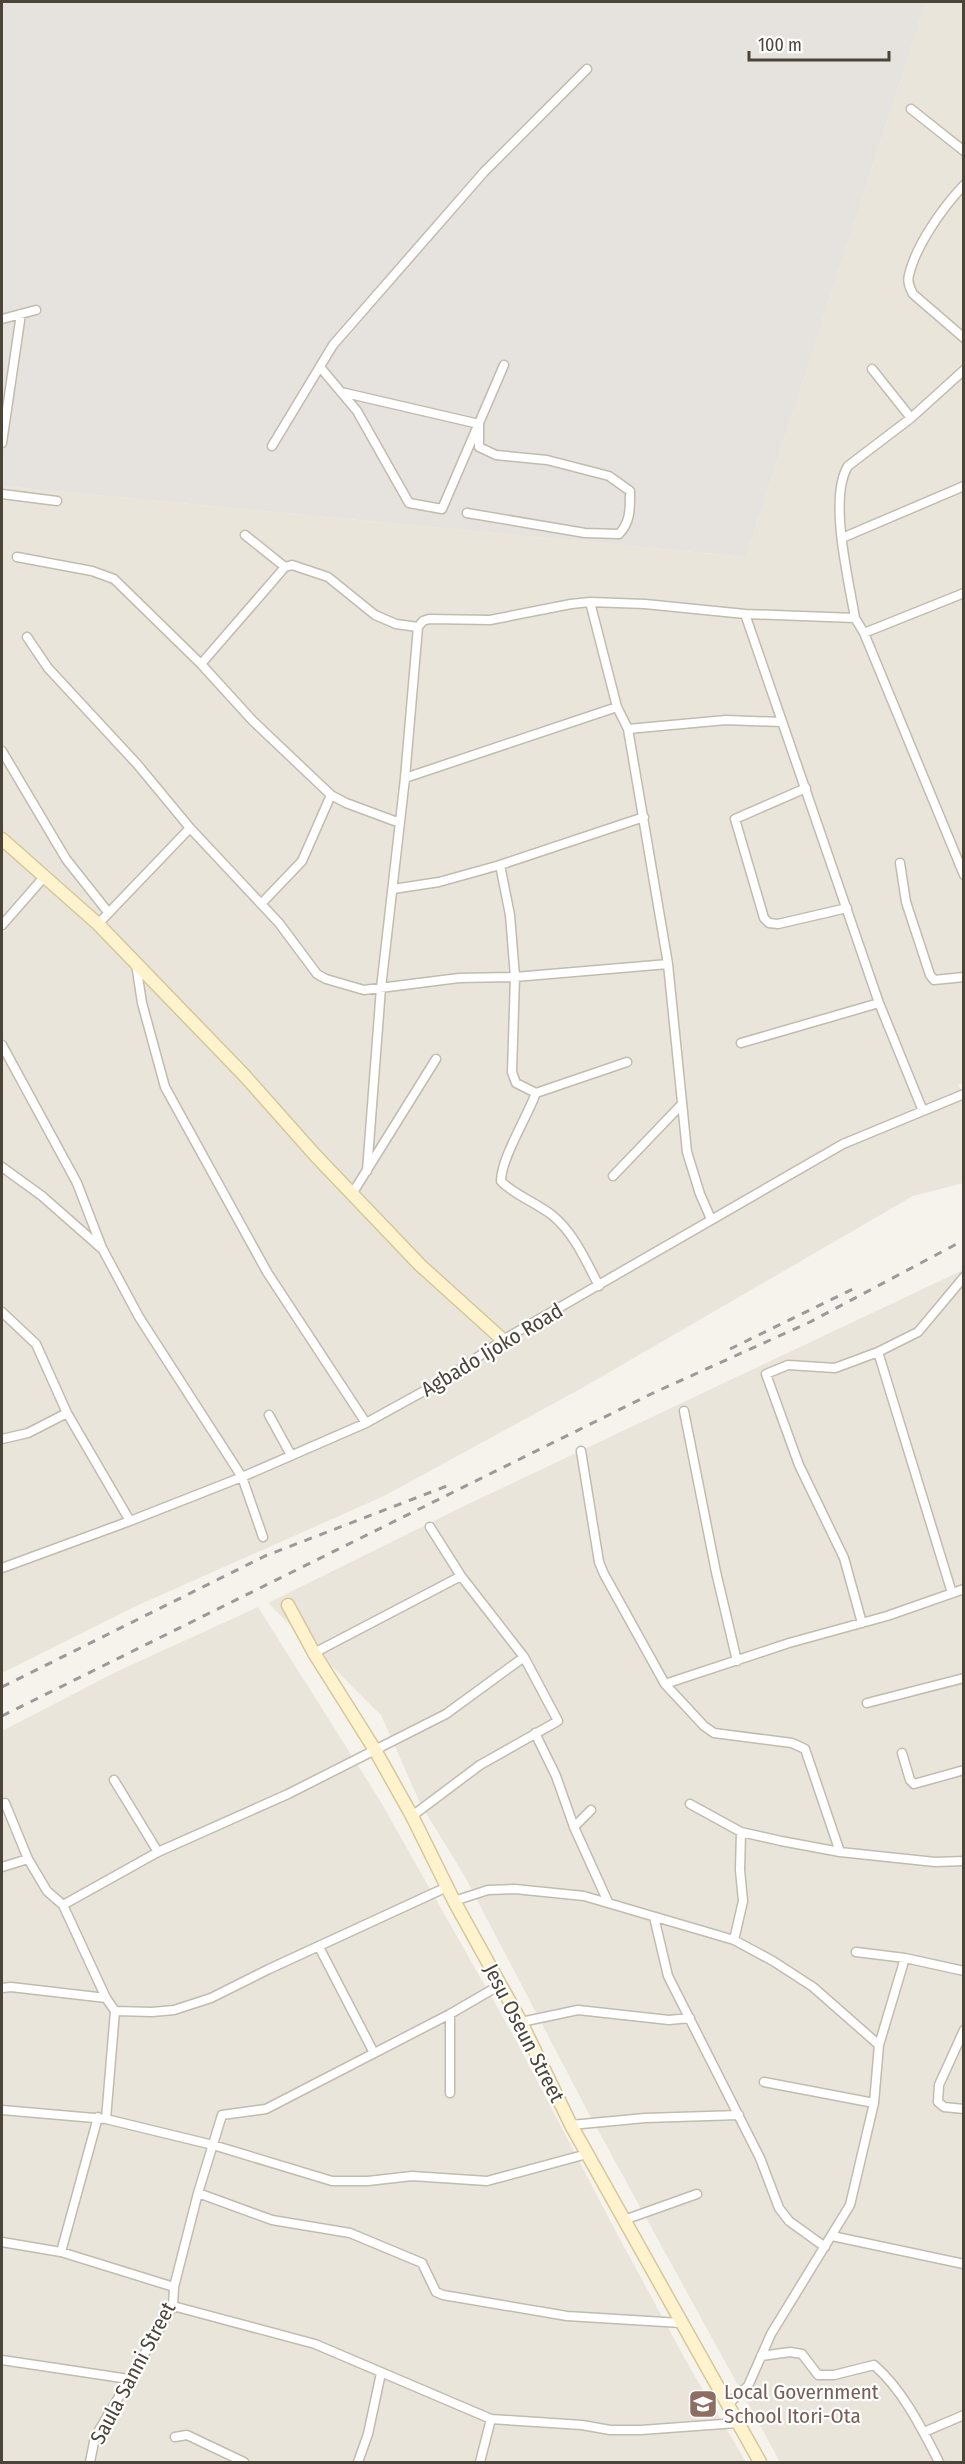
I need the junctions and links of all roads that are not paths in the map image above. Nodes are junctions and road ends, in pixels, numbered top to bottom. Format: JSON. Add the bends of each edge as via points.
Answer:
{"nodes":[{"id":1,"x":587,"y":69,"type":"dead end"},
{"id":2,"x":911,"y":109,"type":"dead end"},
{"id":3,"x":963,"y":151,"type":"edge"},
{"id":4,"x":963,"y":185,"type":"edge"},
{"id":5,"x":36,"y":310,"type":"dead end"},
{"id":6,"x":21,"y":314,"type":"junction"},
{"id":7,"x":2,"y":319,"type":"edge"},
{"id":8,"x":963,"y":338,"type":"edge"},
{"id":9,"x":504,"y":365,"type":"dead end"},
{"id":10,"x":320,"y":367,"type":"junction"},
{"id":11,"x":872,"y":369,"type":"dead end"},
{"id":12,"x":963,"y":370,"type":"edge"},
{"id":13,"x":341,"y":392,"type":"junction"},
{"id":14,"x":911,"y":418,"type":"junction"},
{"id":15,"x":479,"y":424,"type":"junction"},
{"id":16,"x":2,"y":443,"type":"edge"},
{"id":17,"x":272,"y":446,"type":"dead end"},
{"id":18,"x":963,"y":486,"type":"edge"},
{"id":19,"x":2,"y":494,"type":"edge"},
{"id":20,"x":57,"y":501,"type":"dead end"},
{"id":21,"x":467,"y":513,"type":"dead end"},
{"id":22,"x":245,"y":534,"type":"dead end"},
{"id":23,"x":842,"y":538,"type":"junction"},
{"id":24,"x":17,"y":557,"type":"dead end"},
{"id":25,"x":285,"y":567,"type":"junction"},
{"id":26,"x":962,"y":598,"type":"edge"},
{"id":27,"x":590,"y":602,"type":"junction"},
{"id":28,"x":745,"y":614,"type":"junction"},
{"id":29,"x":855,"y":618,"type":"junction"},
{"id":30,"x":418,"y":627,"type":"junction"},
{"id":31,"x":864,"y":633,"type":"junction"},
{"id":32,"x":27,"y":637,"type":"dead end"},
{"id":33,"x":201,"y":664,"type":"junction"},
{"id":34,"x":617,"y":707,"type":"junction"},
{"id":35,"x":781,"y":722,"type":"junction"},
{"id":36,"x":628,"y":729,"type":"junction"},
{"id":37,"x":2,"y":751,"type":"edge"},
{"id":38,"x":405,"y":778,"type":"junction"},
{"id":39,"x":806,"y":788,"type":"junction"},
{"id":40,"x":331,"y":795,"type":"junction"},
{"id":41,"x":644,"y":817,"type":"junction"},
{"id":42,"x":400,"y":823,"type":"junction"},
{"id":43,"x":190,"y":828,"type":"junction"},
{"id":44,"x":2,"y":839,"type":"edge"},
{"id":45,"x":900,"y":863,"type":"dead end"},
{"id":46,"x":500,"y":865,"type":"junction"},
{"id":47,"x":963,"y":875,"type":"edge"},
{"id":48,"x":45,"y":876,"type":"junction"},
{"id":49,"x":393,"y":889,"type":"junction"},
{"id":50,"x":261,"y":904,"type":"junction"},
{"id":51,"x":847,"y":908,"type":"junction"},
{"id":52,"x":108,"y":912,"type":"junction"},
{"id":53,"x":98,"y":924,"type":"junction"},
{"id":54,"x":2,"y":925,"type":"edge"},
{"id":55,"x":136,"y":962,"type":"junction"},
{"id":56,"x":668,"y":964,"type":"junction"},
{"id":57,"x":515,"y":977,"type":"junction"},
{"id":58,"x":963,"y":977,"type":"edge"},
{"id":59,"x":381,"y":988,"type":"junction"},
{"id":60,"x":879,"y":1004,"type":"junction"},
{"id":61,"x":741,"y":1043,"type":"dead end"},
{"id":62,"x":2,"y":1045,"type":"edge"},
{"id":63,"x":436,"y":1059,"type":"dead end"},
{"id":64,"x":627,"y":1062,"type":"dead end"},
{"id":65,"x":536,"y":1093,"type":"junction"},
{"id":66,"x":963,"y":1094,"type":"edge"},
{"id":67,"x":681,"y":1105,"type":"junction"},
{"id":68,"x":923,"y":1111,"type":"junction"},
{"id":69,"x":2,"y":1167,"type":"edge"},
{"id":70,"x":367,"y":1171,"type":"junction"},
{"id":71,"x":613,"y":1176,"type":"dead end"},
{"id":72,"x":352,"y":1194,"type":"junction"},
{"id":73,"x":711,"y":1219,"type":"junction"},
{"id":74,"x":102,"y":1248,"type":"junction"},
{"id":75,"x":963,"y":1277,"type":"edge"},
{"id":76,"x":599,"y":1286,"type":"junction"},
{"id":77,"x":2,"y":1312,"type":"edge"},
{"id":78,"x":503,"y":1340,"type":"junction"},
{"id":79,"x":878,"y":1352,"type":"junction"},
{"id":80,"x":684,"y":1411,"type":"dead end"},
{"id":81,"x":67,"y":1413,"type":"junction"},
{"id":82,"x":269,"y":1415,"type":"dead end"},
{"id":83,"x":366,"y":1423,"type":"junction"},
{"id":84,"x":2,"y":1439,"type":"edge"},
{"id":85,"x":581,"y":1450,"type":"dead end"},
{"id":86,"x":291,"y":1455,"type":"junction"},
{"id":87,"x":243,"y":1477,"type":"junction"},
{"id":88,"x":130,"y":1521,"type":"junction"},
{"id":89,"x":430,"y":1527,"type":"dead end"},
{"id":90,"x":263,"y":1538,"type":"dead end"},
{"id":91,"x":2,"y":1568,"type":"edge"},
{"id":92,"x":461,"y":1576,"type":"junction"},
{"id":93,"x":963,"y":1588,"type":"edge"},
{"id":94,"x":952,"y":1593,"type":"junction"},
{"id":95,"x":288,"y":1605,"type":"dead end"},
{"id":96,"x":862,"y":1623,"type":"junction"},
{"id":97,"x":314,"y":1653,"type":"junction"},
{"id":98,"x":524,"y":1658,"type":"junction"},
{"id":99,"x":737,"y":1660,"type":"junction"},
{"id":100,"x":963,"y":1678,"type":"edge"},
{"id":101,"x":665,"y":1684,"type":"junction"},
{"id":102,"x":867,"y":1703,"type":"dead end"},
{"id":103,"x":536,"y":1733,"type":"junction"},
{"id":104,"x":375,"y":1750,"type":"junction"},
{"id":105,"x":902,"y":1753,"type":"dead end"},
{"id":106,"x":963,"y":1770,"type":"edge"},
{"id":107,"x":114,"y":1780,"type":"dead end"},
{"id":108,"x":5,"y":1803,"type":"dead end"},
{"id":109,"x":690,"y":1804,"type":"dead end"},
{"id":110,"x":591,"y":1810,"type":"dead end"},
{"id":111,"x":412,"y":1816,"type":"junction"},
{"id":112,"x":574,"y":1827,"type":"junction"},
{"id":113,"x":741,"y":1832,"type":"junction"},
{"id":114,"x":158,"y":1852,"type":"junction"},
{"id":115,"x":840,"y":1852,"type":"junction"},
{"id":116,"x":28,"y":1859,"type":"junction"},
{"id":117,"x":963,"y":1861,"type":"edge"},
{"id":118,"x":2,"y":1866,"type":"edge"},
{"id":119,"x":447,"y":1887,"type":"junction"},
{"id":120,"x":454,"y":1901,"type":"junction"},
{"id":121,"x":608,"y":1902,"type":"junction"},
{"id":122,"x":63,"y":1905,"type":"junction"},
{"id":123,"x":654,"y":1917,"type":"junction"},
{"id":124,"x":734,"y":1940,"type":"junction"},
{"id":125,"x":319,"y":1947,"type":"junction"},
{"id":126,"x":856,"y":1952,"type":"dead end"},
{"id":127,"x":905,"y":1958,"type":"junction"},
{"id":128,"x":963,"y":1971,"type":"edge"},
{"id":129,"x":500,"y":1985,"type":"junction"},
{"id":130,"x":2,"y":1988,"type":"edge"},
{"id":131,"x":106,"y":1998,"type":"junction"},
{"id":132,"x":115,"y":2011,"type":"junction"},
{"id":133,"x":450,"y":2014,"type":"junction"},
{"id":134,"x":690,"y":2018,"type":"junction"},
{"id":135,"x":521,"y":2022,"type":"junction"},
{"id":136,"x":963,"y":2030,"type":"edge"},
{"id":137,"x":879,"y":2044,"type":"junction"},
{"id":138,"x":374,"y":2053,"type":"junction"},
{"id":139,"x":764,"y":2082,"type":"dead end"},
{"id":140,"x":450,"y":2093,"type":"dead end"},
{"id":141,"x":874,"y":2103,"type":"junction"},
{"id":142,"x":963,"y":2109,"type":"edge"},
{"id":143,"x":2,"y":2110,"type":"edge"},
{"id":144,"x":740,"y":2115,"type":"junction"},
{"id":145,"x":102,"y":2118,"type":"junction"},
{"id":146,"x":571,"y":2125,"type":"junction"},
{"id":147,"x":213,"y":2145,"type":"junction"},
{"id":148,"x":587,"y":2154,"type":"junction"},
{"id":149,"x":198,"y":2193,"type":"junction"},
{"id":150,"x":697,"y":2194,"type":"dead end"},
{"id":151,"x":624,"y":2220,"type":"junction"},
{"id":152,"x":832,"y":2236,"type":"junction"},
{"id":153,"x":2,"y":2242,"type":"edge"},
{"id":154,"x":825,"y":2247,"type":"junction"},
{"id":155,"x":61,"y":2252,"type":"junction"},
{"id":156,"x":963,"y":2264,"type":"edge"},
{"id":157,"x":174,"y":2287,"type":"junction"},
{"id":158,"x":173,"y":2306,"type":"junction"},
{"id":159,"x":681,"y":2323,"type":"junction"},
{"id":160,"x":762,"y":2356,"type":"junction"},
{"id":161,"x":2,"y":2360,"type":"edge"},
{"id":162,"x":381,"y":2373,"type":"junction"},
{"id":163,"x":129,"y":2379,"type":"junction"},
{"id":164,"x":727,"y":2406,"type":"junction"},
{"id":165,"x":963,"y":2415,"type":"edge"},
{"id":166,"x":491,"y":2419,"type":"junction"},
{"id":167,"x":737,"y":2422,"type":"junction"},
{"id":168,"x":924,"y":2432,"type":"junction"},
{"id":169,"x":176,"y":2437,"type":"dead end"},
{"id":170,"x":90,"y":2463,"type":"edge"},
{"id":171,"x":244,"y":2463,"type":"edge"},
{"id":172,"x":358,"y":2463,"type":"edge"},
{"id":173,"x":480,"y":2463,"type":"edge"},
{"id":174,"x":760,"y":2463,"type":"edge"},
{"id":175,"x":939,"y":2463,"type":"edge"}],
"edges":[{"from":1,"to":10,"type":"street","via":[[484,172],[333,345]]},
{"from":2,"to":3,"type":"street"},
{"from":4,"to":8,"type":"street","via":[[923,242],[909,284],[913,294]]},
{"from":5,"to":6,"type":"street"},
{"from":6,"to":7,"type":"street"},
{"from":6,"to":16,"type":"street"},
{"from":9,"to":15,"type":"street"},
{"from":10,"to":13,"type":"street"},
{"from":10,"to":17,"type":"street"},
{"from":11,"to":14,"type":"street"},
{"from":12,"to":14,"type":"street"},
{"from":13,"to":15,"type":"street"},
{"from":13,"to":15,"type":"street","via":[[357,411],[409,503],[442,509]]},
{"from":14,"to":23,"type":"street","via":[[843,473],[838,499]]},
{"from":15,"to":21,"type":"street","via":[[480,447],[496,455],[547,460],[609,476],[630,491],[631,512],[619,534],[585,533]]},
{"from":18,"to":23,"type":"street"},
{"from":19,"to":20,"type":"street"},
{"from":22,"to":25,"type":"street"},
{"from":23,"to":29,"type":"street"},
{"from":24,"to":33,"type":"street","via":[[114,579]]},
{"from":25,"to":30,"type":"street","via":[[292,565],[328,577],[375,615],[396,624]]},
{"from":25,"to":33,"type":"street"},
{"from":26,"to":31,"type":"street"},
{"from":27,"to":28,"type":"street"},
{"from":27,"to":30,"type":"street","via":[[490,620],[429,619]]},
{"from":27,"to":34,"type":"street"},
{"from":28,"to":29,"type":"street"},
{"from":28,"to":35,"type":"street"},
{"from":29,"to":31,"type":"street"},
{"from":30,"to":38,"type":"street"},
{"from":31,"to":47,"type":"street"},
{"from":32,"to":43,"type":"street","via":[[48,668]]},
{"from":33,"to":40,"type":"street","via":[[253,721]]},
{"from":34,"to":36,"type":"street"},
{"from":34,"to":38,"type":"street"},
{"from":35,"to":36,"type":"street","via":[[726,720]]},
{"from":35,"to":39,"type":"street"},
{"from":36,"to":41,"type":"street"},
{"from":37,"to":52,"type":"street","via":[[66,859]]},
{"from":38,"to":42,"type":"street"},
{"from":39,"to":51,"type":"street"},
{"from":39,"to":51,"type":"street","via":[[735,819],[764,918],[778,924]]},
{"from":40,"to":42,"type":"street"},
{"from":40,"to":50,"type":"street","via":[[303,861]]},
{"from":41,"to":46,"type":"street"},
{"from":41,"to":56,"type":"street"},
{"from":42,"to":49,"type":"street"},
{"from":43,"to":50,"type":"street"},
{"from":43,"to":52,"type":"street"},
{"from":44,"to":48,"type":"main road"},
{"from":45,"to":58,"type":"street","via":[[908,911],[930,975],[934,980]]},
{"from":46,"to":49,"type":"street","via":[[439,882]]},
{"from":46,"to":57,"type":"street","via":[[510,915]]},
{"from":48,"to":53,"type":"main road"},
{"from":48,"to":54,"type":"street"},
{"from":49,"to":59,"type":"street"},
{"from":50,"to":59,"type":"street","via":[[317,974],[352,988]]},
{"from":51,"to":60,"type":"street"},
{"from":52,"to":53,"type":"street"},
{"from":53,"to":55,"type":"main road"},
{"from":55,"to":72,"type":"main road"},
{"from":55,"to":83,"type":"street","via":[[142,1003],[165,1087],[267,1272]]},
{"from":56,"to":57,"type":"street"},
{"from":56,"to":67,"type":"street"},
{"from":57,"to":59,"type":"street","via":[[459,978]]},
{"from":57,"to":65,"type":"street","via":[[512,1072],[516,1083]]},
{"from":59,"to":70,"type":"street"},
{"from":60,"to":61,"type":"street"},
{"from":60,"to":68,"type":"street"},
{"from":62,"to":74,"type":"street","via":[[77,1183]]},
{"from":63,"to":70,"type":"street"},
{"from":64,"to":65,"type":"street"},
{"from":65,"to":76,"type":"street","via":[[501,1170],[501,1181],[554,1217],[575,1241]]},
{"from":66,"to":68,"type":"street","name":"Agbado Ijoko Road"},
{"from":67,"to":71,"type":"street"},
{"from":67,"to":73,"type":"street","via":[[687,1152]]},
{"from":68,"to":73,"type":"street","name":"Agbado Ijoko Road","via":[[852,1139]]},
{"from":69,"to":74,"type":"street"},
{"from":70,"to":72,"type":"street"},
{"from":72,"to":78,"type":"main road","via":[[420,1265]]},
{"from":73,"to":76,"type":"street","name":"Agbado Ijoko Road"},
{"from":74,"to":87,"type":"street","via":[[139,1317]]},
{"from":75,"to":79,"type":"street","via":[[918,1332]]},
{"from":76,"to":78,"type":"street","name":"Agbado Ijoko Road"},
{"from":77,"to":81,"type":"street","via":[[36,1344]]},
{"from":78,"to":83,"type":"street","name":"Agbado Ijoko Road","via":[[444,1380]]},
{"from":79,"to":94,"type":"street"},
{"from":79,"to":96,"type":"street","via":[[835,1368],[788,1365],[766,1374],[799,1465],[844,1558]]},
{"from":80,"to":99,"type":"street"},
{"from":81,"to":84,"type":"street","via":[[28,1433]]},
{"from":81,"to":88,"type":"street"},
{"from":82,"to":86,"type":"street"},
{"from":83,"to":86,"type":"street","name":"Agbado Ijoko Road"},
{"from":85,"to":101,"type":"street","via":[[599,1562]]},
{"from":86,"to":87,"type":"street","name":"Agbado Ijoko Road"},
{"from":87,"to":88,"type":"street","name":"Agbado Ijoko Road"},
{"from":87,"to":90,"type":"street"},
{"from":88,"to":91,"type":"street","name":"Agbado Ijoko Road"},
{"from":89,"to":92,"type":"street"},
{"from":92,"to":97,"type":"street"},
{"from":92,"to":98,"type":"street"},
{"from":93,"to":94,"type":"street"},
{"from":94,"to":96,"type":"street"},
{"from":95,"to":97,"type":"main road","name":"Jesu Oseun Street"},
{"from":96,"to":99,"type":"street"},
{"from":97,"to":104,"type":"main road","name":"Jesu Oseun Street"},
{"from":98,"to":103,"type":"street","via":[[558,1721]]},
{"from":98,"to":104,"type":"street","via":[[446,1714]]},
{"from":99,"to":101,"type":"street"},
{"from":100,"to":102,"type":"street"},
{"from":101,"to":115,"type":"street","via":[[714,1733],[792,1743],[806,1749]]},
{"from":103,"to":111,"type":"street","via":[[480,1765]]},
{"from":103,"to":112,"type":"street"},
{"from":104,"to":111,"type":"main road","name":"Jesu Oseun Street"},
{"from":104,"to":114,"type":"street"},
{"from":105,"to":106,"type":"street","via":[[914,1784]]},
{"from":107,"to":114,"type":"street"},
{"from":108,"to":116,"type":"street"},
{"from":109,"to":113,"type":"street"},
{"from":110,"to":112,"type":"street"},
{"from":111,"to":119,"type":"main road","name":"Jesu Oseun Street"},
{"from":112,"to":121,"type":"street"},
{"from":113,"to":115,"type":"street"},
{"from":113,"to":124,"type":"street","via":[[744,1890]]},
{"from":114,"to":122,"type":"street"},
{"from":115,"to":117,"type":"street","via":[[935,1862]]},
{"from":116,"to":118,"type":"street"},
{"from":116,"to":122,"type":"street","via":[[47,1891]]},
{"from":119,"to":120,"type":"main road","name":"Jesu Oseun Street"},
{"from":119,"to":125,"type":"street"},
{"from":120,"to":121,"type":"street","via":[[488,1890],[515,1889]]},
{"from":120,"to":129,"type":"main road","name":"Jesu Oseun Street"},
{"from":121,"to":123,"type":"street"},
{"from":122,"to":131,"type":"street"},
{"from":123,"to":124,"type":"street"},
{"from":123,"to":134,"type":"street","via":[[668,1976]]},
{"from":124,"to":137,"type":"street","via":[[813,1987]]},
{"from":125,"to":132,"type":"street","via":[[195,2004],[152,2012]]},
{"from":125,"to":138,"type":"street"},
{"from":126,"to":127,"type":"street"},
{"from":127,"to":128,"type":"street"},
{"from":127,"to":137,"type":"street"},
{"from":129,"to":133,"type":"street"},
{"from":129,"to":135,"type":"main road","name":"Jesu Oseun Street"},
{"from":130,"to":131,"type":"street"},
{"from":131,"to":132,"type":"street"},
{"from":132,"to":145,"type":"street"},
{"from":133,"to":138,"type":"street"},
{"from":133,"to":140,"type":"street"},
{"from":134,"to":135,"type":"street","via":[[669,2020],[578,2010]]},
{"from":134,"to":144,"type":"street"},
{"from":135,"to":146,"type":"main road","name":"Jesu Oseun Street"},
{"from":136,"to":142,"type":"street","via":[[939,2085],[938,2102],[944,2107]]},
{"from":137,"to":141,"type":"street"},
{"from":138,"to":147,"type":"street","name":"Saula Sanni Street","via":[[266,2109],[222,2115]]},
{"from":139,"to":141,"type":"street"},
{"from":141,"to":152,"type":"street","via":[[850,2205]]},
{"from":143,"to":145,"type":"street"},
{"from":144,"to":146,"type":"street"},
{"from":144,"to":154,"type":"street","via":[[778,2208]]},
{"from":145,"to":147,"type":"street"},
{"from":145,"to":155,"type":"street"},
{"from":146,"to":148,"type":"main road","name":"Jesu Oseun Street"},
{"from":147,"to":148,"type":"street","via":[[332,2181],[412,2176],[487,2181]]},
{"from":147,"to":149,"type":"street","name":"Saula Sanni Street"},
{"from":148,"to":151,"type":"main road","name":"Jesu Oseun Street"},
{"from":149,"to":157,"type":"street","name":"Saula Sanni Street"},
{"from":149,"to":159,"type":"street","via":[[272,2220],[350,2233],[422,2263],[436,2292],[443,2295],[567,2316]]},
{"from":150,"to":151,"type":"street"},
{"from":151,"to":159,"type":"main road","name":"Jesu Oseun Street"},
{"from":152,"to":154,"type":"street"},
{"from":152,"to":156,"type":"street"},
{"from":153,"to":155,"type":"street"},
{"from":154,"to":160,"type":"street","via":[[771,2334]]},
{"from":155,"to":157,"type":"street"},
{"from":157,"to":158,"type":"street","name":"Saula Sanni Street"},
{"from":158,"to":162,"type":"street","via":[[315,2344]]},
{"from":158,"to":163,"type":"street","name":"Saula Sanni Street"},
{"from":159,"to":164,"type":"main road","name":"Jesu Oseun Street"},
{"from":160,"to":164,"type":"street","via":[[748,2386]]},
{"from":160,"to":168,"type":"street","via":[[802,2354],[818,2375],[874,2365],[885,2374]]},
{"from":161,"to":163,"type":"street"},
{"from":162,"to":166,"type":"street"},
{"from":162,"to":172,"type":"street"},
{"from":163,"to":170,"type":"street","name":"Saula Sanni Street","via":[[95,2437]]},
{"from":164,"to":167,"type":"main road","name":"Jesu Oseun Street"},
{"from":165,"to":168,"type":"street"},
{"from":166,"to":167,"type":"street","via":[[610,2430]]},
{"from":166,"to":173,"type":"street"},
{"from":167,"to":174,"type":"main road","name":"Jesu Oseun Street"},
{"from":168,"to":175,"type":"street"},
{"from":169,"to":171,"type":"street","via":[[188,2435]]}]}
